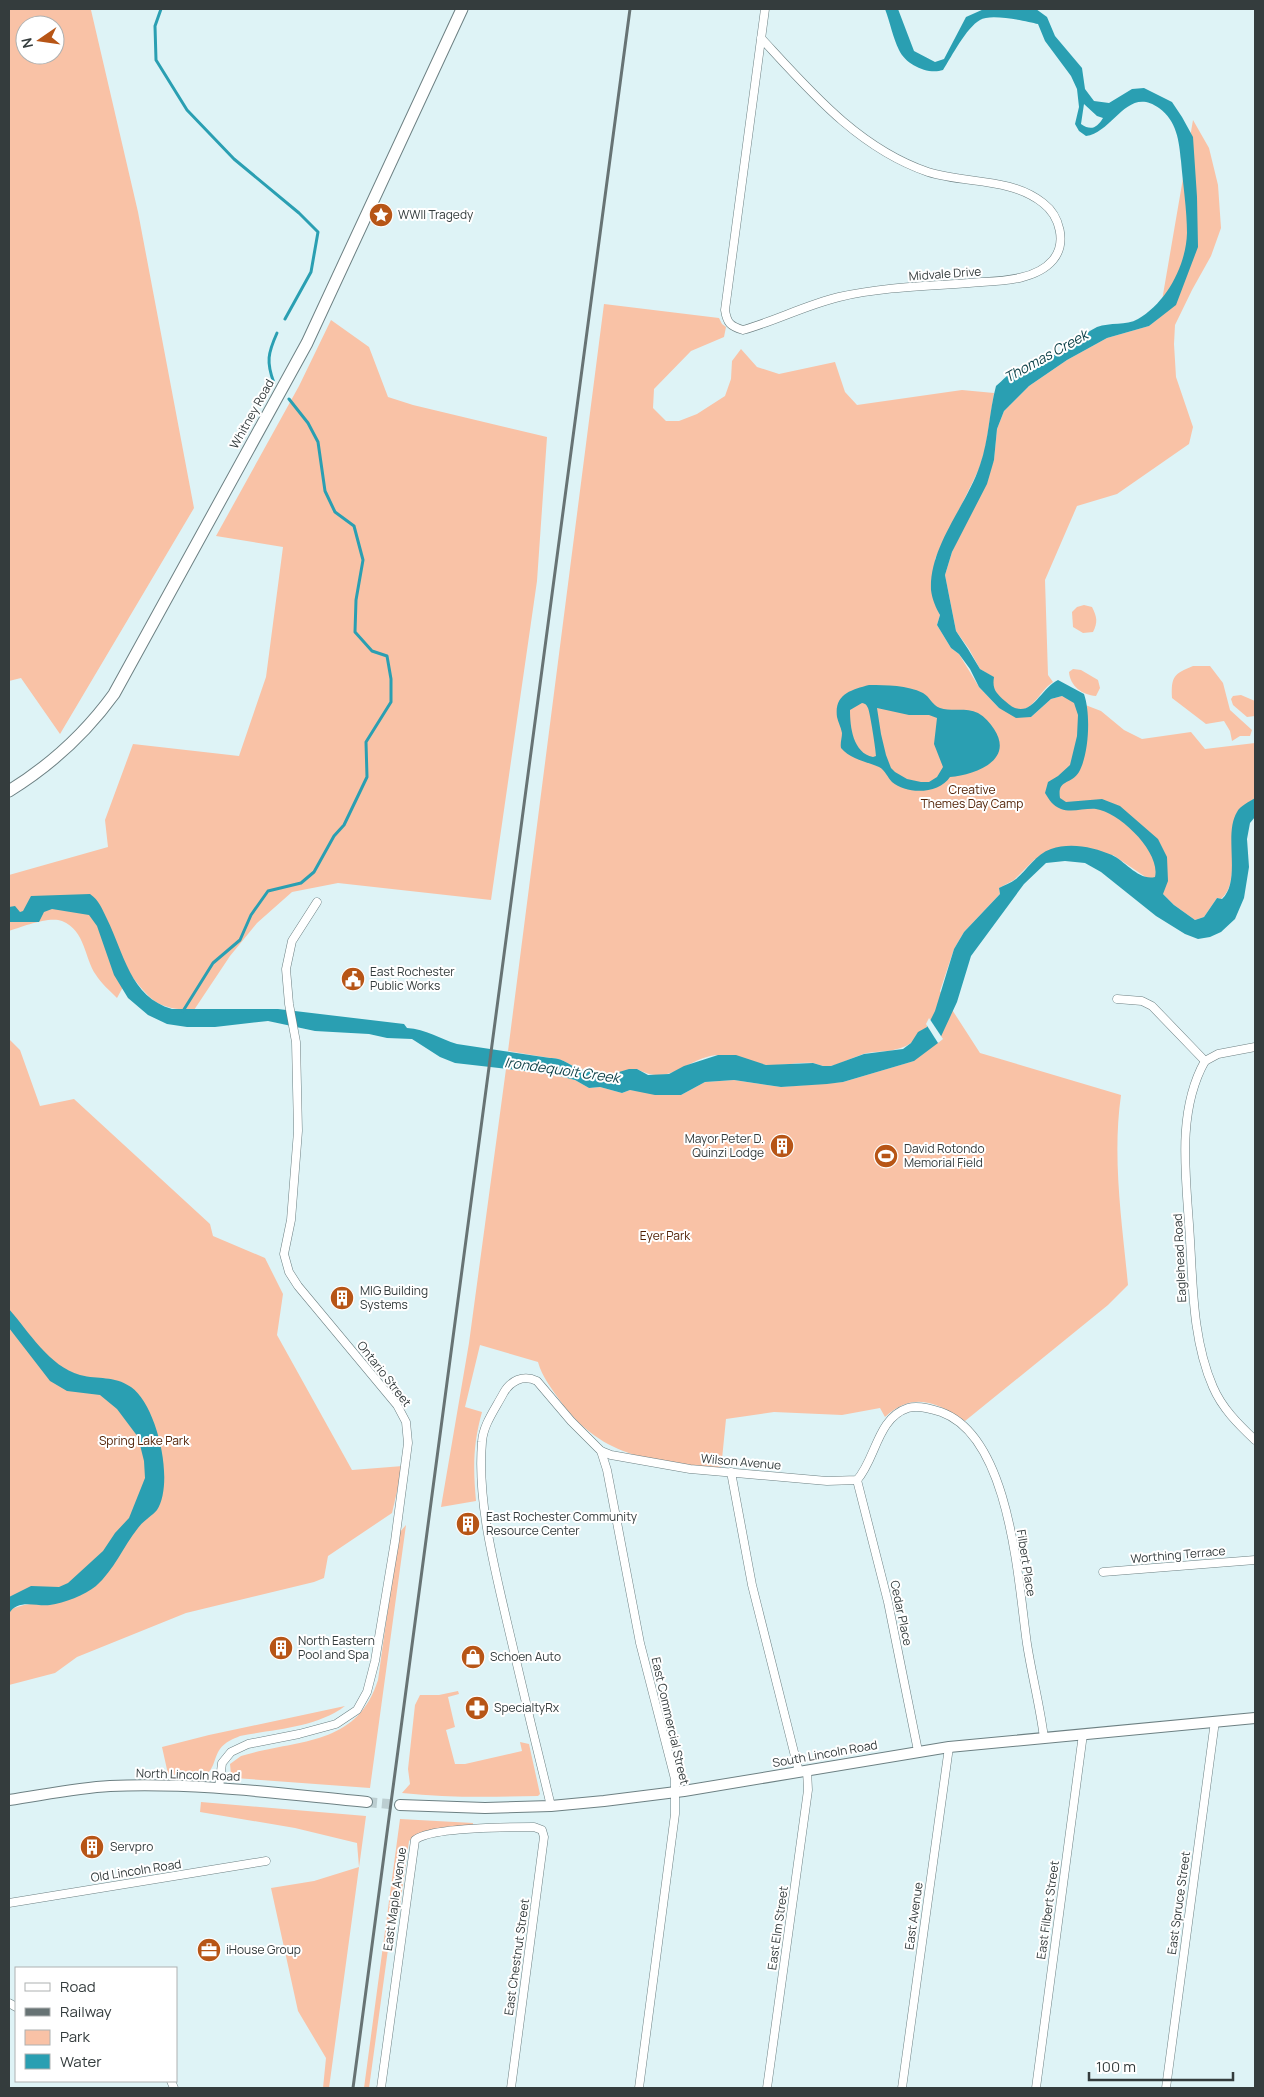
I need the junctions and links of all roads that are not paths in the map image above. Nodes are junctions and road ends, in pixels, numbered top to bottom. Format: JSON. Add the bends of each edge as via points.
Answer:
{"nodes":[{"id":1,"x":462,"y":9,"type":"edge"},
{"id":2,"x":765,"y":9,"type":"edge"},
{"id":3,"x":761,"y":38,"type":"junction"},
{"id":4,"x":9,"y":791,"type":"edge"},
{"id":5,"x":317,"y":902,"type":"dead end"},
{"id":6,"x":1117,"y":999,"type":"dead end"},
{"id":7,"x":1255,"y":1047,"type":"edge"},
{"id":8,"x":1205,"y":1061,"type":"junction"},
{"id":9,"x":1255,"y":1440,"type":"edge"},
{"id":10,"x":601,"y":1451,"type":"junction"},
{"id":11,"x":731,"y":1472,"type":"junction"},
{"id":12,"x":857,"y":1480,"type":"junction"},
{"id":13,"x":1255,"y":1560,"type":"edge"},
{"id":14,"x":1103,"y":1572,"type":"dead end"},
{"id":15,"x":1255,"y":1718,"type":"edge"},
{"id":16,"x":1215,"y":1721,"type":"junction"},
{"id":17,"x":1083,"y":1734,"type":"junction"},
{"id":18,"x":1044,"y":1738,"type":"junction"},
{"id":19,"x":949,"y":1747,"type":"junction"},
{"id":20,"x":918,"y":1751,"type":"junction"},
{"id":21,"x":803,"y":1771,"type":"junction"},
{"id":22,"x":219,"y":1788,"type":"junction"},
{"id":23,"x":676,"y":1792,"type":"junction"},
{"id":24,"x":9,"y":1800,"type":"edge"},
{"id":25,"x":367,"y":1802,"type":"tunnel mouth"},
{"id":26,"x":400,"y":1805,"type":"tunnel mouth"},
{"id":27,"x":551,"y":1806,"type":"junction"},
{"id":28,"x":542,"y":1830,"type":"joint"},
{"id":29,"x":266,"y":1861,"type":"dead end"},
{"id":30,"x":9,"y":1903,"type":"edge"},
{"id":31,"x":381,"y":2088,"type":"edge"},
{"id":32,"x":511,"y":2088,"type":"edge"},
{"id":33,"x":640,"y":2088,"type":"edge"},
{"id":34,"x":767,"y":2088,"type":"edge"},
{"id":35,"x":902,"y":2088,"type":"edge"},
{"id":36,"x":1036,"y":2088,"type":"edge"},
{"id":37,"x":1166,"y":2088,"type":"edge"}],
"edges":[{"from":1,"to":4,"type":"main road","name":"Whitney Road","via":[[307,343],[114,694],[77,739]]},
{"from":2,"to":3,"type":"street","name":"Midvale Drive"},
{"from":3,"to":3,"type":"street","name":"Midvale Drive","via":[[725,310],[730,326],[742,330],[863,292],[1009,280],[1034,273],[1054,258],[1059,251],[1060,233],[1055,216],[1045,204],[1029,194],[1000,184],[930,172],[882,150],[837,118]]},
{"from":5,"to":22,"type":"street","name":"Ontario Street","via":[[292,941],[286,969],[294,1034],[298,1131],[285,1260],[298,1286],[397,1405],[406,1422],[408,1443],[392,1560],[367,1692],[357,1710],[336,1724],[248,1744],[231,1752],[222,1763]]},
{"from":6,"to":8,"type":"street","via":[[1137,1000],[1152,1006]]},
{"from":7,"to":8,"type":"street","via":[[1218,1054]]},
{"from":8,"to":9,"type":"street","name":"Eaglehead Road","via":[[1196,1076],[1191,1097],[1185,1154],[1195,1316],[1212,1386],[1231,1415]]},
{"from":10,"to":11,"type":"street","name":"Wilson Avenue","via":[[690,1469]]},
{"from":10,"to":23,"type":"street","name":"East Commercial Street","via":[[640,1644]]},
{"from":10,"to":27,"type":"street","name":"Wilson Avenue","via":[[537,1381],[530,1378],[521,1378],[507,1386],[486,1424],[482,1441],[483,1489],[492,1558]]},
{"from":11,"to":12,"type":"street","name":"Wilson Avenue","via":[[826,1481]]},
{"from":11,"to":21,"type":"street","name":"East Elm Street","via":[[752,1585]]},
{"from":12,"to":18,"type":"street","name":"Filbert Place","via":[[865,1472],[885,1426],[909,1408],[928,1409],[955,1418],[980,1445],[1001,1491]]},
{"from":12,"to":20,"type":"street","name":"Cedar Place","via":[[888,1602]]},
{"from":13,"to":14,"type":"street","name":"Worthing Terrace"},
{"from":15,"to":16,"type":"street","name":"South Lincoln Road"},
{"from":16,"to":17,"type":"street","name":"South Lincoln Road"},
{"from":16,"to":37,"type":"street","name":"East Spruce Street"},
{"from":17,"to":18,"type":"street","name":"South Lincoln Road"},
{"from":17,"to":36,"type":"street","name":"East Filbert Street"},
{"from":18,"to":19,"type":"street","name":"South Lincoln Road"},
{"from":19,"to":20,"type":"street","name":"South Lincoln Road"},
{"from":19,"to":35,"type":"street","name":"East Avenue"},
{"from":20,"to":21,"type":"street","name":"South Lincoln Road"},
{"from":21,"to":23,"type":"street","name":"South Lincoln Road"},
{"from":21,"to":34,"type":"street","name":"East Elm Street","via":[[808,1790]]},
{"from":22,"to":24,"type":"street","name":"North Lincoln Road","via":[[110,1786]]},
{"from":22,"to":25,"type":"street","name":"North Lincoln Road"},
{"from":23,"to":27,"type":"street","name":"South Lincoln Road"},
{"from":23,"to":33,"type":"street","name":"East Commercial Street"},
{"from":26,"to":27,"type":"street","name":"South Lincoln Road"},
{"from":28,"to":31,"type":"street","name":"East Maple Avenue","via":[[534,1827],[456,1830],[419,1837],[413,1845]]},
{"from":28,"to":32,"type":"street","name":"East Chestnut Street","via":[[544,1837]]},
{"from":29,"to":30,"type":"street","name":"Old Lincoln Road"}]}
